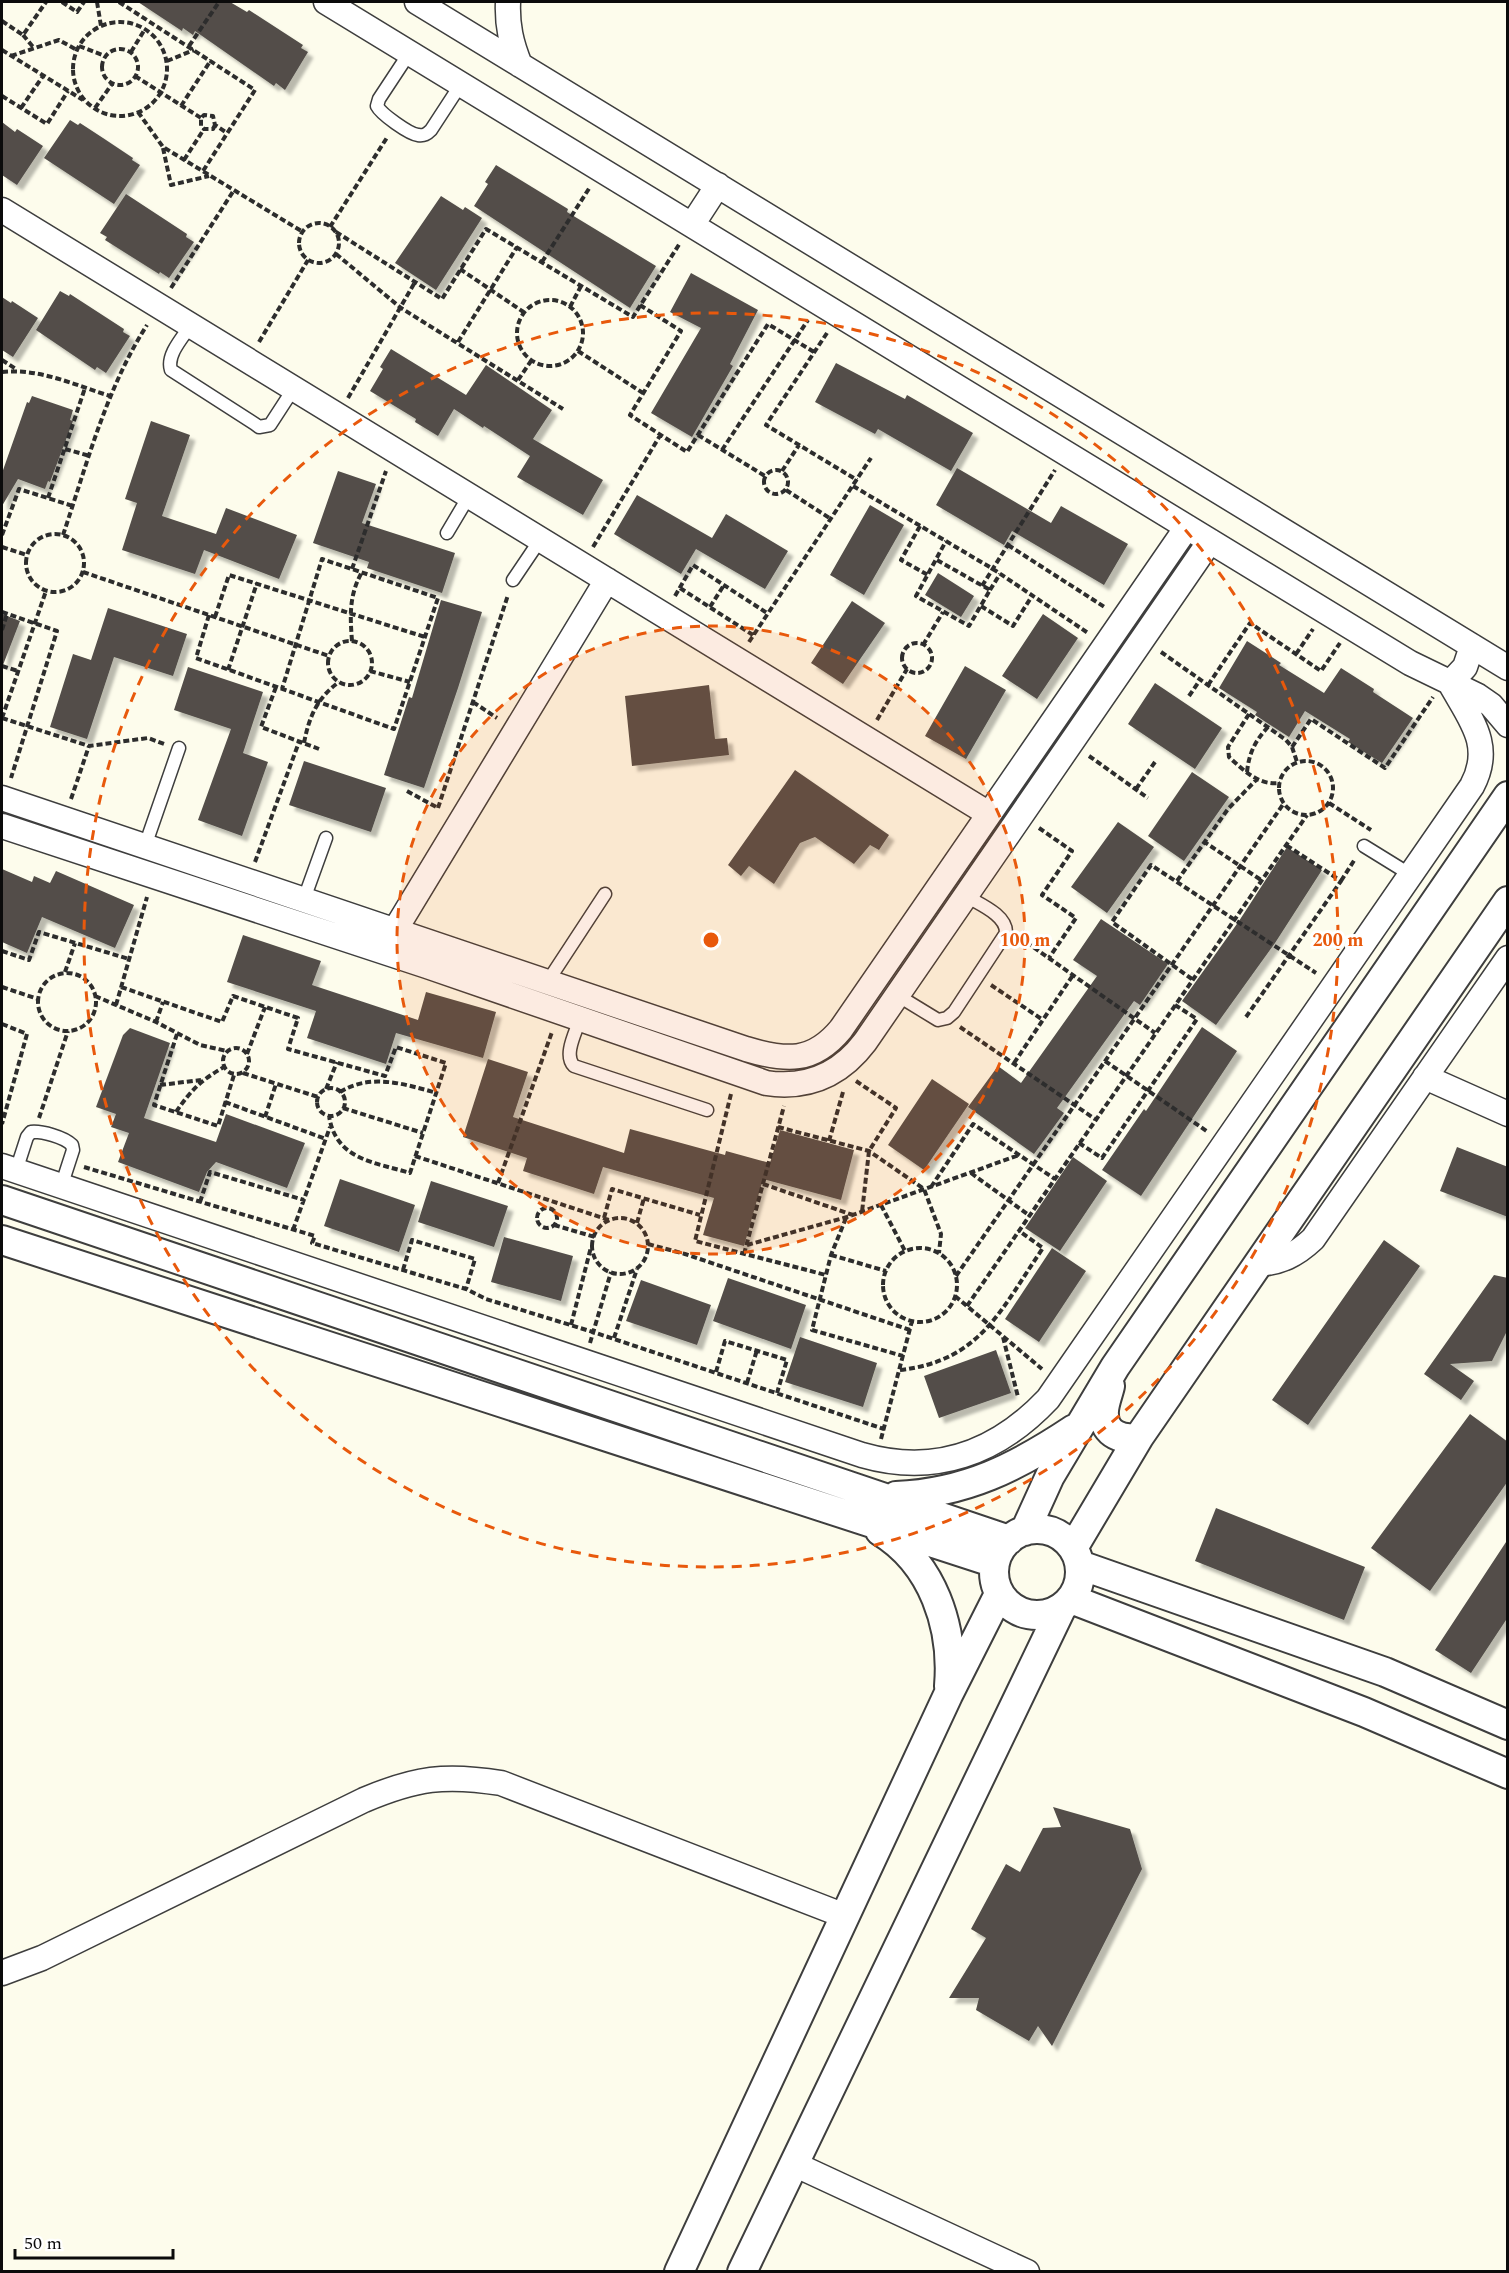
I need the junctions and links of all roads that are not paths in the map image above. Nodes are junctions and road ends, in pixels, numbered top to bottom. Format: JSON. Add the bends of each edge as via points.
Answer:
{"nodes":[{"id":1,"x":326,"y":2,"type":"edge"},
{"id":2,"x":417,"y":2,"type":"edge"},
{"id":3,"x":508,"y":2,"type":"edge"},
{"id":4,"x":410,"y":52,"type":"junction"},
{"id":5,"x":520,"y":65,"type":"junction"},
{"id":6,"x":461,"y":84,"type":"junction"},
{"id":7,"x":718,"y":185,"type":"junction"},
{"id":8,"x":2,"y":210,"type":"edge"},
{"id":9,"x":692,"y":225,"type":"junction"},
{"id":10,"x":191,"y":325,"type":"junction"},
{"id":11,"x":294,"y":388,"type":"junction"},
{"id":12,"x":470,"y":496,"type":"junction"},
{"id":13,"x":1187,"y":527,"type":"junction"},
{"id":14,"x":447,"y":534,"type":"dead end"},
{"id":15,"x":540,"y":540,"type":"junction"},
{"id":16,"x":1210,"y":541,"type":"junction"},
{"id":17,"x":513,"y":580,"type":"road end"},
{"id":18,"x":607,"y":580,"type":"junction"},
{"id":19,"x":1472,"y":646,"type":"junction"},
{"id":20,"x":1508,"y":668,"type":"edge"},
{"id":21,"x":1447,"y":681,"type":"junction"},
{"id":22,"x":1508,"y":725,"type":"edge"},
{"id":23,"x":179,"y":748,"type":"road end"},
{"id":24,"x":1508,"y":796,"type":"edge"},
{"id":25,"x":3,"y":798,"type":"edge"},
{"id":26,"x":989,"y":814,"type":"junction"},
{"id":27,"x":2,"y":826,"type":"edge"},
{"id":28,"x":326,"y":838,"type":"dead end"},
{"id":29,"x":145,"y":846,"type":"junction"},
{"id":30,"x":1364,"y":846,"type":"dead end"},
{"id":31,"x":1411,"y":875,"type":"junction"},
{"id":32,"x":605,"y":894,"type":"dead end"},
{"id":33,"x":966,"y":896,"type":"junction"},
{"id":34,"x":304,"y":899,"type":"junction"},
{"id":35,"x":1508,"y":901,"type":"edge"},
{"id":36,"x":395,"y":930,"type":"junction"},
{"id":37,"x":1508,"y":958,"type":"edge"},
{"id":38,"x":548,"y":981,"type":"junction"},
{"id":39,"x":897,"y":995,"type":"junction"},
{"id":40,"x":569,"y":1015,"type":"junction"},
{"id":41,"x":1425,"y":1077,"type":"junction"},
{"id":42,"x":707,"y":1110,"type":"dead end"},
{"id":43,"x":1508,"y":1114,"type":"edge"},
{"id":44,"x":9,"y":1169,"type":"edge"},
{"id":45,"x":61,"y":1187,"type":"junction"},
{"id":46,"x":2,"y":1200,"type":"edge"},
{"id":47,"x":2,"y":1240,"type":"edge"},
{"id":48,"x":1257,"y":1264,"type":"junction"},
{"id":49,"x":1115,"y":1367,"type":"junction"},
{"id":50,"x":1081,"y":1424,"type":"junction"},
{"id":51,"x":1139,"y":1437,"type":"junction"},
{"id":52,"x":712,"y":1440,"type":"junction"},
{"id":53,"x":701,"y":1467,"type":"junction"},
{"id":54,"x":884,"y":1497,"type":"junction"},
{"id":55,"x":857,"y":1518,"type":"junction"},
{"id":56,"x":1010,"y":1545,"type":"junction"},
{"id":57,"x":1076,"y":1557,"type":"junction"},
{"id":58,"x":999,"y":1594,"type":"junction"},
{"id":59,"x":1066,"y":1603,"type":"junction"},
{"id":60,"x":1385,"y":1672,"type":"junction"},
{"id":61,"x":948,"y":1695,"type":"junction"},
{"id":62,"x":1364,"y":1712,"type":"junction"},
{"id":63,"x":1508,"y":1725,"type":"edge"},
{"id":64,"x":1508,"y":1774,"type":"edge"},
{"id":65,"x":845,"y":1916,"type":"junction"},
{"id":66,"x":2,"y":1973,"type":"edge"},
{"id":67,"x":794,"y":2164,"type":"junction"},
{"id":68,"x":679,"y":2271,"type":"edge"},
{"id":69,"x":742,"y":2271,"type":"edge"},
{"id":70,"x":1027,"y":2271,"type":"edge"}],
"edges":[{"from":1,"to":4,"type":"street"},
{"from":2,"to":5,"type":"street"},
{"from":3,"to":5,"type":"street","via":[[510,40]]},
{"from":4,"to":6,"type":"street"},
{"from":4,"to":6,"type":"lane","via":[[377,103],[379,111],[415,135],[428,133]]},
{"from":5,"to":7,"type":"street"},
{"from":6,"to":9,"type":"street"},
{"from":7,"to":9,"type":"street"},
{"from":7,"to":19,"type":"street"},
{"from":8,"to":10,"type":"street"},
{"from":9,"to":13,"type":"street"},
{"from":10,"to":11,"type":"street"},
{"from":10,"to":11,"type":"lane","via":[[171,357],[171,370],[255,424],[270,425]]},
{"from":11,"to":12,"type":"street"},
{"from":12,"to":14,"type":"lane"},
{"from":12,"to":15,"type":"street"},
{"from":13,"to":16,"type":"street"},
{"from":13,"to":26,"type":"street"},
{"from":15,"to":17,"type":"lane"},
{"from":15,"to":18,"type":"street"},
{"from":16,"to":21,"type":"street","via":[[1410,663]]},
{"from":16,"to":33,"type":"street"},
{"from":18,"to":26,"type":"street"},
{"from":18,"to":36,"type":"street"},
{"from":19,"to":20,"type":"street"},
{"from":19,"to":21,"type":"street","via":[[1465,667]]},
{"from":21,"to":22,"type":"street","via":[[1491,705]]},
{"from":21,"to":31,"type":"street","via":[[1479,733],[1482,756],[1472,786]]},
{"from":23,"to":29,"type":"lane"},
{"from":24,"to":49,"type":"street"},
{"from":25,"to":29,"type":"street"},
{"from":26,"to":38,"type":"street","via":[[841,1029],[825,1045],[804,1055],[781,1058],[765,1054]]},
{"from":27,"to":40,"type":"street"},
{"from":28,"to":34,"type":"lane"},
{"from":29,"to":34,"type":"street"},
{"from":30,"to":31,"type":"lane"},
{"from":31,"to":45,"type":"street","via":[[1048,1399],[1011,1433],[957,1457],[915,1463],[876,1459]]},
{"from":32,"to":38,"type":"lane"},
{"from":33,"to":39,"type":"street"},
{"from":33,"to":39,"type":"lane","via":[[1002,919],[1006,928],[954,1012],[938,1020]]},
{"from":34,"to":36,"type":"street"},
{"from":35,"to":48,"type":"street"},
{"from":36,"to":38,"type":"street"},
{"from":37,"to":41,"type":"street"},
{"from":39,"to":40,"type":"street","via":[[855,1055],[848,1080],[790,1085],[766,1083]]},
{"from":40,"to":42,"type":"lane","via":[[570,1063],[574,1066]]},
{"from":41,"to":43,"type":"street"},
{"from":41,"to":48,"type":"street","via":[[1313,1239],[1281,1261]]},
{"from":44,"to":45,"type":"street"},
{"from":44,"to":45,"type":"lane","via":[[34,1131],[70,1142],[73,1147]]},
{"from":46,"to":52,"type":"street"},
{"from":47,"to":53,"type":"street"},
{"from":48,"to":51,"type":"street"},
{"from":49,"to":50,"type":"street"},
{"from":49,"to":51,"type":"street","via":[[1103,1413],[1105,1422],[1108,1429],[1122,1438]]},
{"from":50,"to":54,"type":"street","via":[[1022,1462],[974,1483],[922,1495]]},
{"from":50,"to":56,"type":"street"},
{"from":51,"to":57,"type":"street"},
{"from":52,"to":53,"type":"street"},
{"from":52,"to":54,"type":"street"},
{"from":53,"to":55,"type":"street"},
{"from":54,"to":56,"type":"street"},
{"from":55,"to":56,"type":"street"},
{"from":55,"to":61,"type":"street","via":[[907,1553],[926,1577],[948,1634]]},
{"from":56,"to":57,"type":"street","via":[[1043,1530],[1060,1536]]},
{"from":56,"to":58,"type":"street","via":[[994,1579]]},
{"from":57,"to":59,"type":"street","via":[[1079,1583]]},
{"from":57,"to":60,"type":"street"},
{"from":58,"to":59,"type":"street","via":[[1011,1607],[1027,1614],[1046,1615]]},
{"from":58,"to":61,"type":"street"},
{"from":59,"to":62,"type":"street"},
{"from":59,"to":67,"type":"street"},
{"from":60,"to":62,"type":"street"},
{"from":60,"to":63,"type":"street"},
{"from":61,"to":65,"type":"street"},
{"from":62,"to":64,"type":"street"},
{"from":65,"to":66,"type":"street","via":[[501,1783],[466,1777],[431,1778],[397,1786],[364,1800],[42,1958]]},
{"from":65,"to":68,"type":"street"},
{"from":67,"to":69,"type":"street"},
{"from":67,"to":70,"type":"street"}]}
